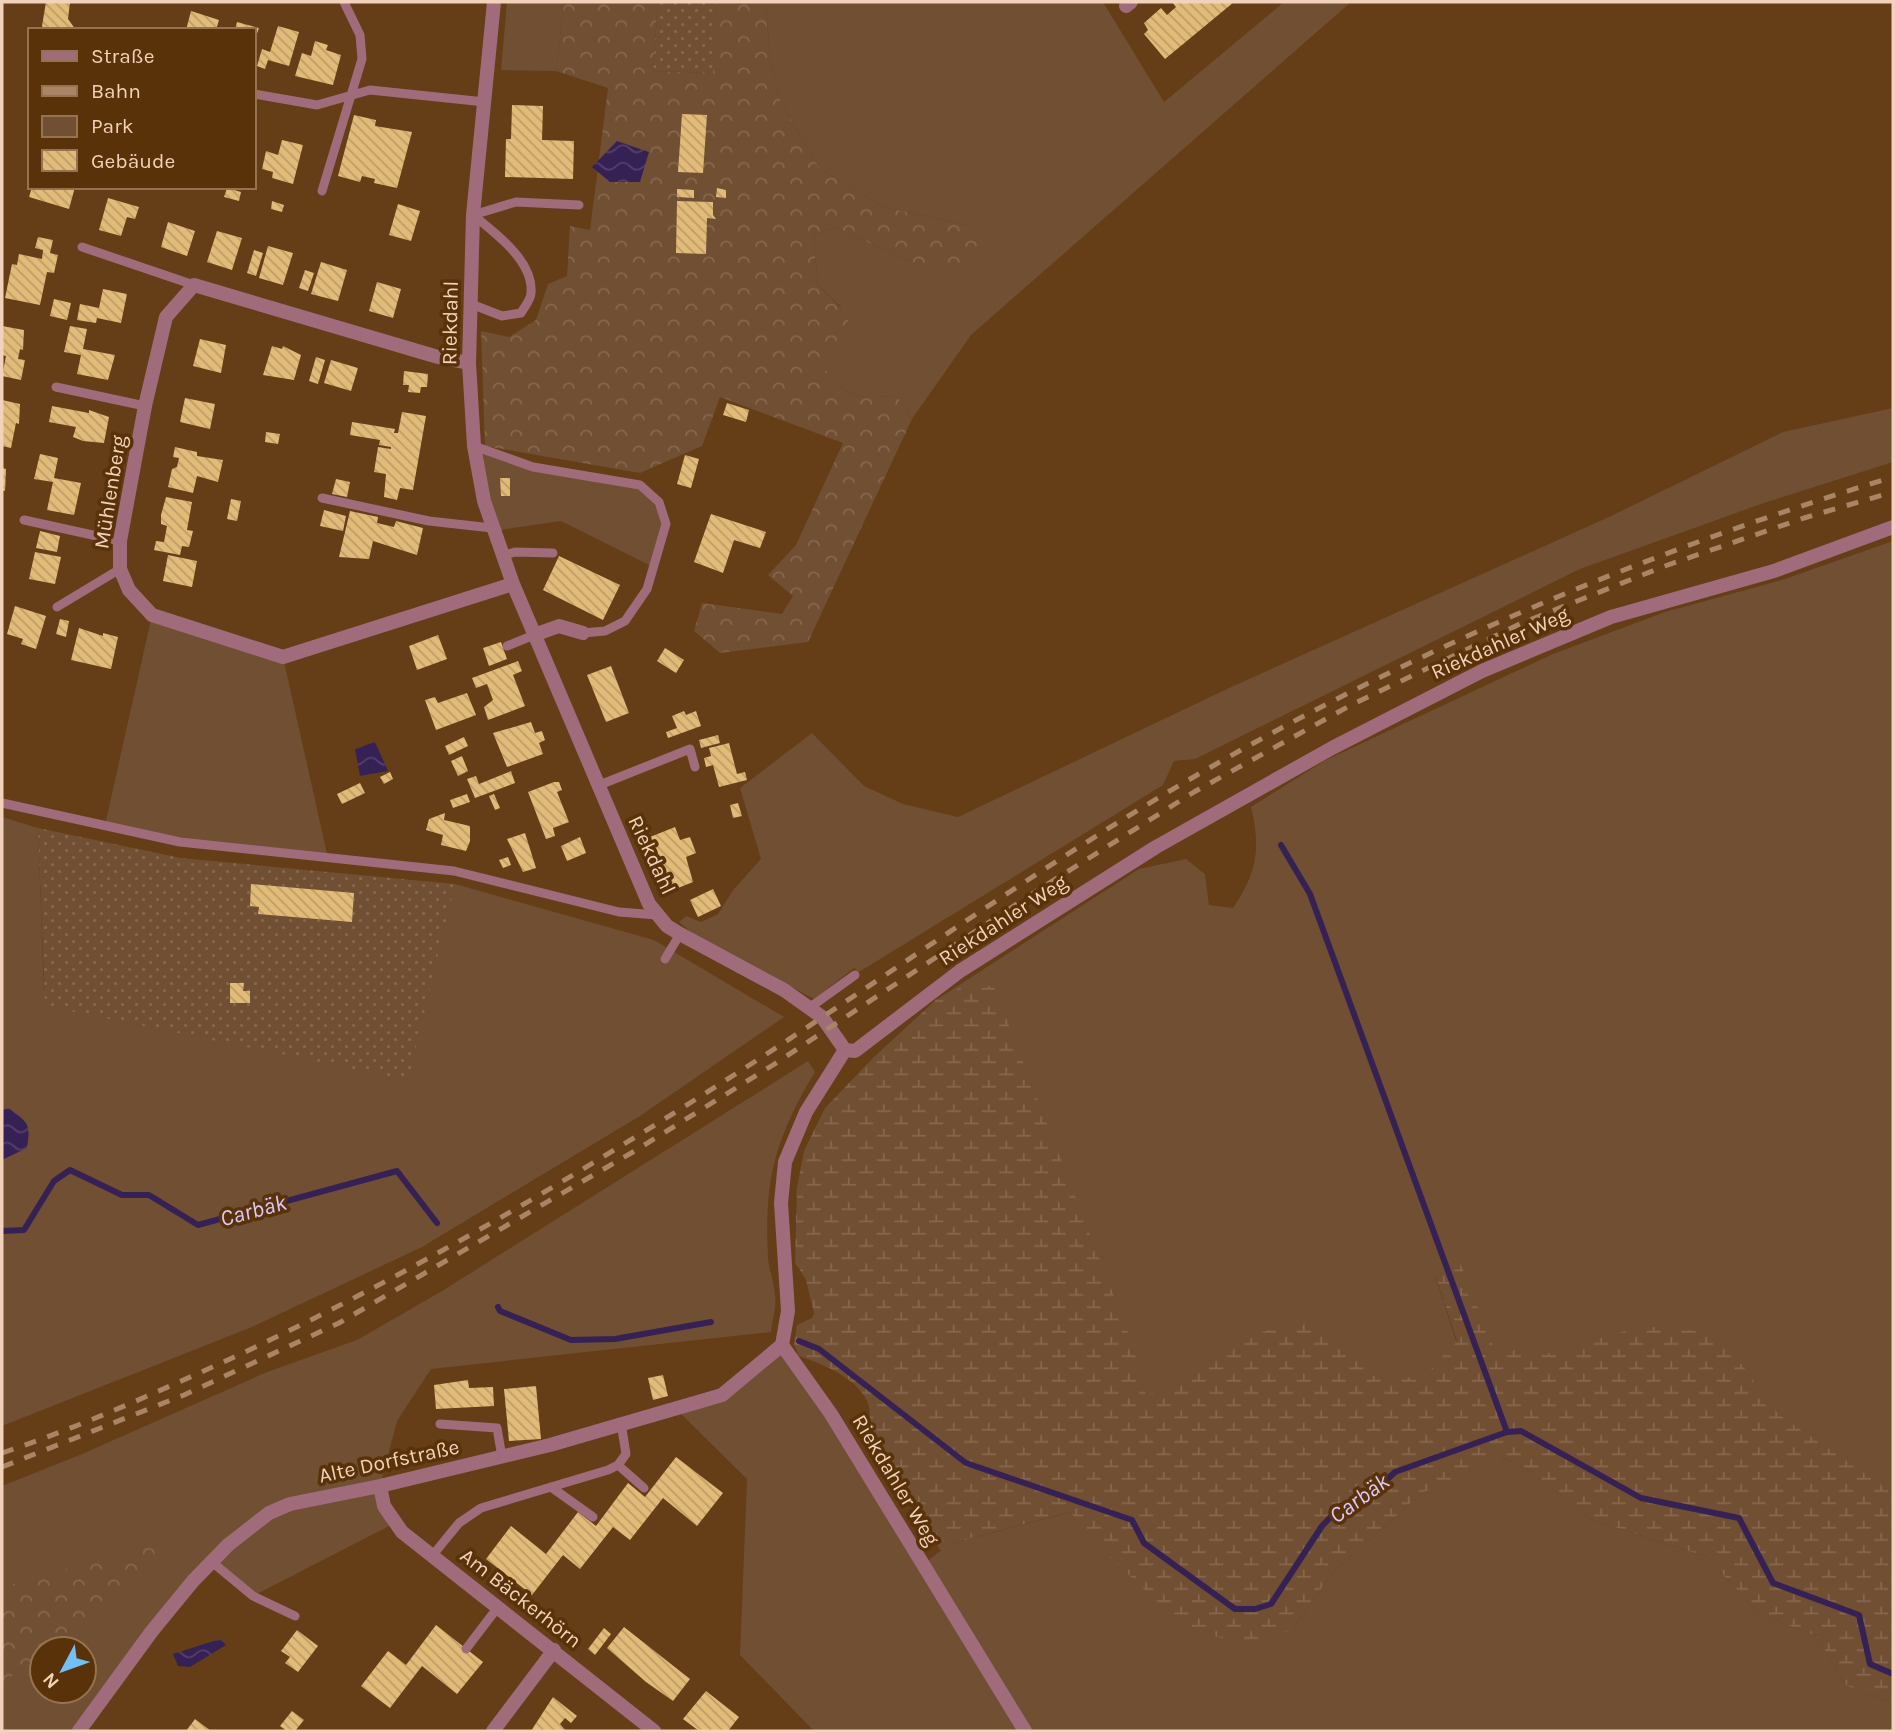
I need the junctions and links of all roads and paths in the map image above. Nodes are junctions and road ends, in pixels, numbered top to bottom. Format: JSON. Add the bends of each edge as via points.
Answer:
{"nodes":[{"id":1,"x":344,"y":2,"type":"edge"},
{"id":2,"x":494,"y":2,"type":"edge"},
{"id":3,"x":256,"y":94,"type":"edge"},
{"id":4,"x":349,"y":97,"type":"junction"},
{"id":5,"x":485,"y":102,"type":"junction"},
{"id":6,"x":322,"y":191,"type":"dead end"},
{"id":7,"x":579,"y":205,"type":"dead end"},
{"id":8,"x":473,"y":215,"type":"junction"},
{"id":9,"x":82,"y":247,"type":"dead end"},
{"id":10,"x":194,"y":285,"type":"junction"},
{"id":11,"x":471,"y":304,"type":"junction"},
{"id":12,"x":469,"y":363,"type":"junction"},
{"id":13,"x":55,"y":387,"type":"dead end"},
{"id":14,"x":145,"y":406,"type":"junction"},
{"id":15,"x":474,"y":446,"type":"junction"},
{"id":16,"x":322,"y":498,"type":"dead end"},
{"id":17,"x":24,"y":520,"type":"dead end"},
{"id":18,"x":1893,"y":527,"type":"edge"},
{"id":19,"x":492,"y":528,"type":"junction"},
{"id":20,"x":120,"y":541,"type":"junction"},
{"id":21,"x":553,"y":553,"type":"dead end"},
{"id":22,"x":502,"y":556,"type":"junction"},
{"id":23,"x":120,"y":569,"type":"junction"},
{"id":24,"x":513,"y":584,"type":"junction"},
{"id":25,"x":57,"y":607,"type":"dead end"},
{"id":26,"x":583,"y":633,"type":"joint"},
{"id":27,"x":534,"y":635,"type":"junction"},
{"id":28,"x":507,"y":646,"type":"dead end"},
{"id":29,"x":695,"y":767,"type":"dead end"},
{"id":30,"x":597,"y":786,"type":"junction"},
{"id":31,"x":2,"y":803,"type":"edge"},
{"id":32,"x":657,"y":915,"type":"junction"},
{"id":33,"x":680,"y":934,"type":"junction"},
{"id":34,"x":665,"y":959,"type":"dead end"},
{"id":35,"x":855,"y":975,"type":"dead end"},
{"id":36,"x":809,"y":1008,"type":"junction"},
{"id":37,"x":845,"y":1050,"type":"junction"},
{"id":38,"x":782,"y":1345,"type":"junction"},
{"id":39,"x":621,"y":1423,"type":"junction"},
{"id":40,"x":440,"y":1424,"type":"dead end"},
{"id":41,"x":502,"y":1457,"type":"junction"},
{"id":42,"x":618,"y":1465,"type":"junction"},
{"id":43,"x":380,"y":1486,"type":"junction"},
{"id":44,"x":551,"y":1487,"type":"junction"},
{"id":45,"x":644,"y":1488,"type":"dead end"},
{"id":46,"x":593,"y":1517,"type":"dead end"},
{"id":47,"x":432,"y":1556,"type":"junction"},
{"id":48,"x":212,"y":1562,"type":"junction"},
{"id":49,"x":498,"y":1606,"type":"junction"},
{"id":50,"x":295,"y":1616,"type":"dead end"},
{"id":51,"x":466,"y":1648,"type":"dead end"},
{"id":52,"x":554,"y":1650,"type":"junction"},
{"id":53,"x":645,"y":1729,"type":"edge"},
{"id":54,"x":79,"y":1731,"type":"edge"},
{"id":55,"x":493,"y":1731,"type":"edge"},
{"id":56,"x":1026,"y":1731,"type":"edge"}],
"edges":[{"from":1,"to":4,"type":"lane","via":[[360,35],[362,59]]},
{"from":2,"to":5,"type":"street","name":"Riekdahl"},
{"from":3,"to":4,"type":"lane","via":[[317,105]]},
{"from":4,"to":5,"type":"lane","via":[[370,90]]},
{"from":4,"to":6,"type":"lane"},
{"from":5,"to":8,"type":"street","name":"Riekdahl"},
{"from":7,"to":8,"type":"lane","via":[[516,202]]},
{"from":8,"to":11,"type":"street","name":"Riekdahl"},
{"from":8,"to":11,"type":"lane","via":[[503,240],[529,275],[532,295],[521,313],[502,316]]},
{"from":9,"to":10,"type":"lane"},
{"from":10,"to":12,"type":"street"},
{"from":10,"to":14,"type":"street","name":"Mühlenberg","via":[[166,317]]},
{"from":11,"to":12,"type":"street","name":"Riekdahl"},
{"from":12,"to":15,"type":"street","name":"Riekdahl"},
{"from":13,"to":14,"type":"lane"},
{"from":14,"to":20,"type":"street","name":"Mühlenberg"},
{"from":15,"to":19,"type":"street","name":"Riekdahl"},
{"from":15,"to":26,"type":"lane","via":[[533,467],[640,485],[659,502],[666,524],[647,589],[625,621],[605,631]]},
{"from":16,"to":19,"type":"lane","via":[[429,521]]},
{"from":17,"to":20,"type":"lane"},
{"from":18,"to":37,"type":"street","name":"Riekdahler Weg","via":[[1774,571],[1611,617],[1482,671],[1332,748],[1156,847],[960,971],[855,1051]]},
{"from":19,"to":22,"type":"street","name":"Riekdahl"},
{"from":20,"to":23,"type":"street","name":"Mühlenberg"},
{"from":21,"to":22,"type":"lane"},
{"from":22,"to":24,"type":"street","name":"Riekdahl"},
{"from":23,"to":24,"type":"street","name":"Mühlenberg","via":[[130,590],[152,615],[283,657]]},
{"from":23,"to":25,"type":"lane"},
{"from":24,"to":27,"type":"street","name":"Riekdahl"},
{"from":26,"to":27,"type":"street","via":[[559,626]]},
{"from":27,"to":28,"type":"lane"},
{"from":27,"to":30,"type":"street","name":"Riekdahl"},
{"from":29,"to":30,"type":"lane","via":[[690,749]]},
{"from":30,"to":32,"type":"street","name":"Riekdahl","via":[[643,895]]},
{"from":31,"to":32,"type":"lane","via":[[180,842],[454,871],[619,912]]},
{"from":32,"to":33,"type":"street","name":"Riekdahl"},
{"from":33,"to":34,"type":"lane"},
{"from":33,"to":36,"type":"street","name":"Riekdahl"},
{"from":35,"to":36,"type":"lane"},
{"from":36,"to":37,"type":"street","name":"Riekdahl","via":[[822,1017]]},
{"from":37,"to":38,"type":"street","via":[[806,1112],[785,1162],[781,1238],[788,1311]]},
{"from":38,"to":39,"type":"street","name":"Alte Dorfstraße","via":[[722,1395]]},
{"from":38,"to":56,"type":"street","name":"Riekdahler Weg","via":[[831,1414]]},
{"from":39,"to":41,"type":"street","name":"Alte Dorfstraße"},
{"from":39,"to":42,"type":"lane","via":[[626,1454]]},
{"from":40,"to":41,"type":"lane","via":[[497,1428]]},
{"from":41,"to":43,"type":"street","name":"Alte Dorfstraße"},
{"from":42,"to":44,"type":"lane"},
{"from":42,"to":45,"type":"lane"},
{"from":43,"to":47,"type":"street","name":"Am Bäckerhörn","via":[[394,1524]]},
{"from":43,"to":48,"type":"street","name":"Alte Dorfstraße","via":[[290,1504],[248,1528]]},
{"from":44,"to":46,"type":"lane"},
{"from":44,"to":47,"type":"lane","via":[[481,1508],[459,1523]]},
{"from":47,"to":49,"type":"street","name":"Am Bäckerhörn"},
{"from":48,"to":50,"type":"lane","via":[[254,1597]]},
{"from":48,"to":54,"type":"street","name":"Alte Dorfstraße","via":[[152,1631]]},
{"from":49,"to":51,"type":"lane"},
{"from":49,"to":52,"type":"street","name":"Am Bäckerhörn"},
{"from":52,"to":53,"type":"street","name":"Am Bäckerhörn"},
{"from":52,"to":55,"type":"street"}]}
